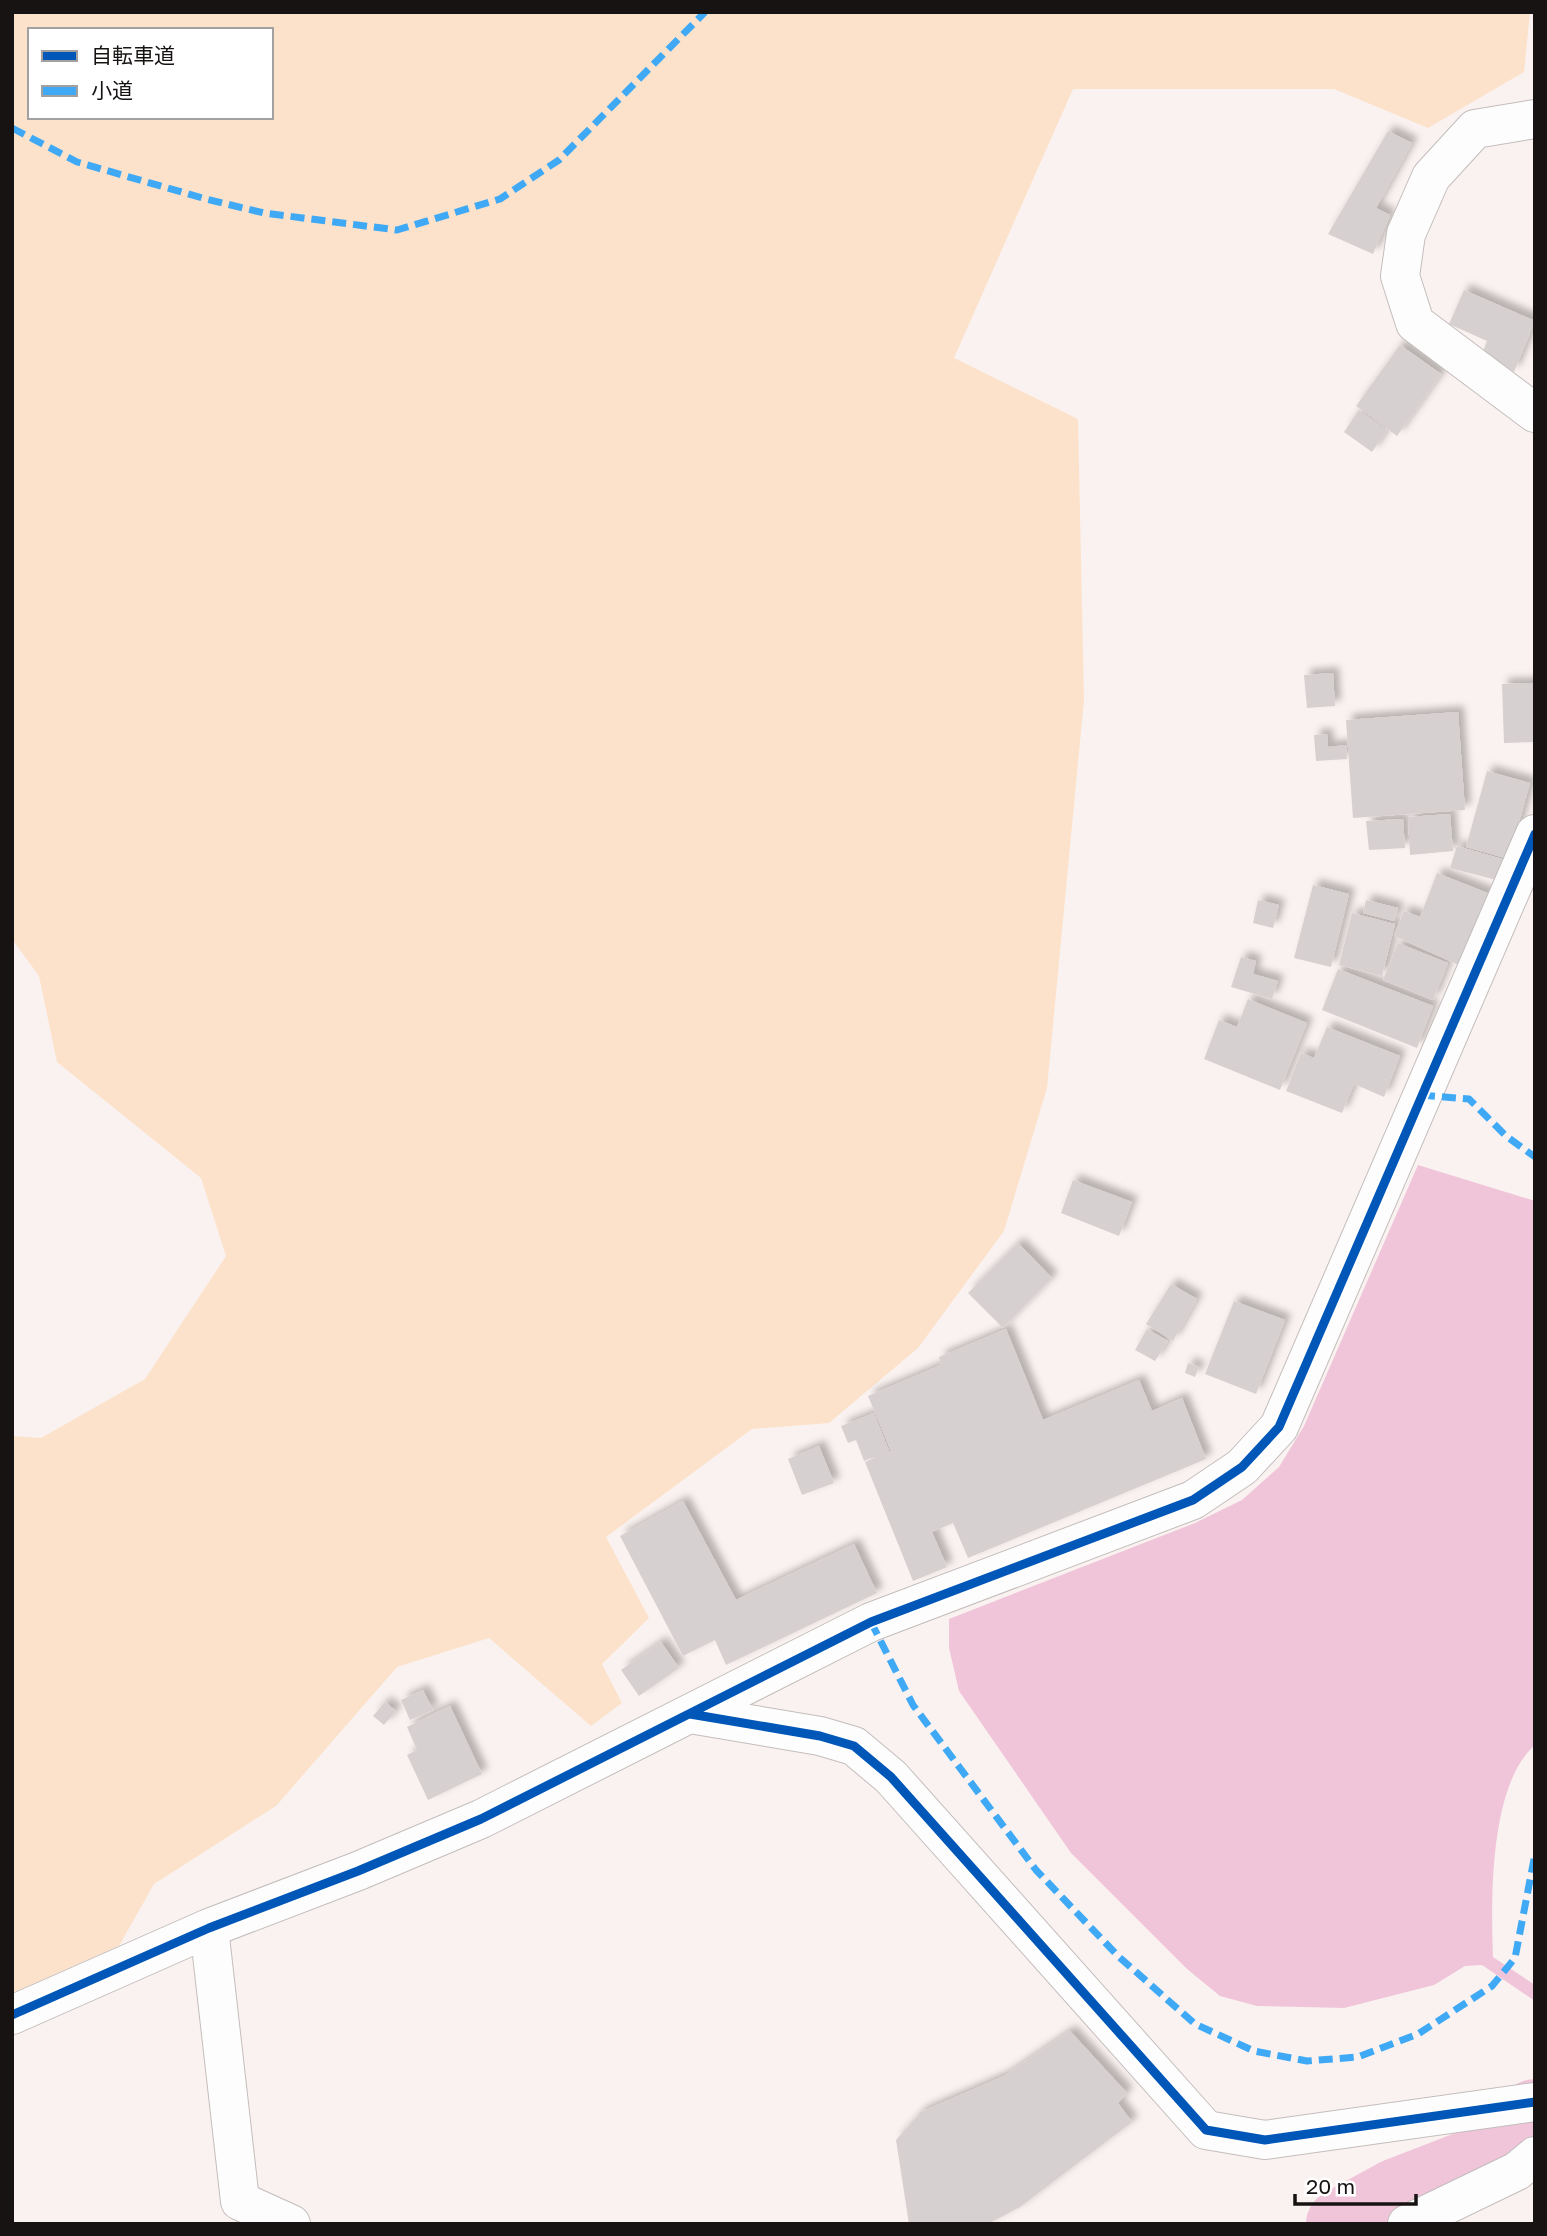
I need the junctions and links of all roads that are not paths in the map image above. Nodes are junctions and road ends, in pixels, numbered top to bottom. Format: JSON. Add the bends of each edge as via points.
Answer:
{"nodes":[{"id":1,"x":1535,"y":119,"type":"edge"},
{"id":2,"x":1535,"y":413,"type":"edge"},
{"id":3,"x":1535,"y":834,"type":"edge"},
{"id":4,"x":690,"y":1714,"type":"junction"},
{"id":5,"x":209,"y":1928,"type":"junction"},
{"id":6,"x":12,"y":2015,"type":"edge"},
{"id":7,"x":1535,"y":2102,"type":"edge"},
{"id":8,"x":1535,"y":2156,"type":"edge"},
{"id":9,"x":291,"y":2224,"type":"edge"},
{"id":10,"x":1407,"y":2224,"type":"edge"}],
"edges":[{"from":1,"to":2,"type":"street","via":[[1475,129],[1431,177],[1406,234],[1400,276],[1415,323]]},
{"from":3,"to":4,"type":"street","via":[[1279,1427],[1242,1467],[1193,1500],[870,1622]]},
{"from":4,"to":5,"type":"street","via":[[481,1819]]},
{"from":4,"to":7,"type":"street","via":[[854,1746],[891,1777],[1206,2130],[1265,2140]]},
{"from":5,"to":6,"type":"street"},
{"from":5,"to":9,"type":"street","via":[[240,2201]]},
{"from":8,"to":10,"type":"street","via":[[1517,2171]]}]}
